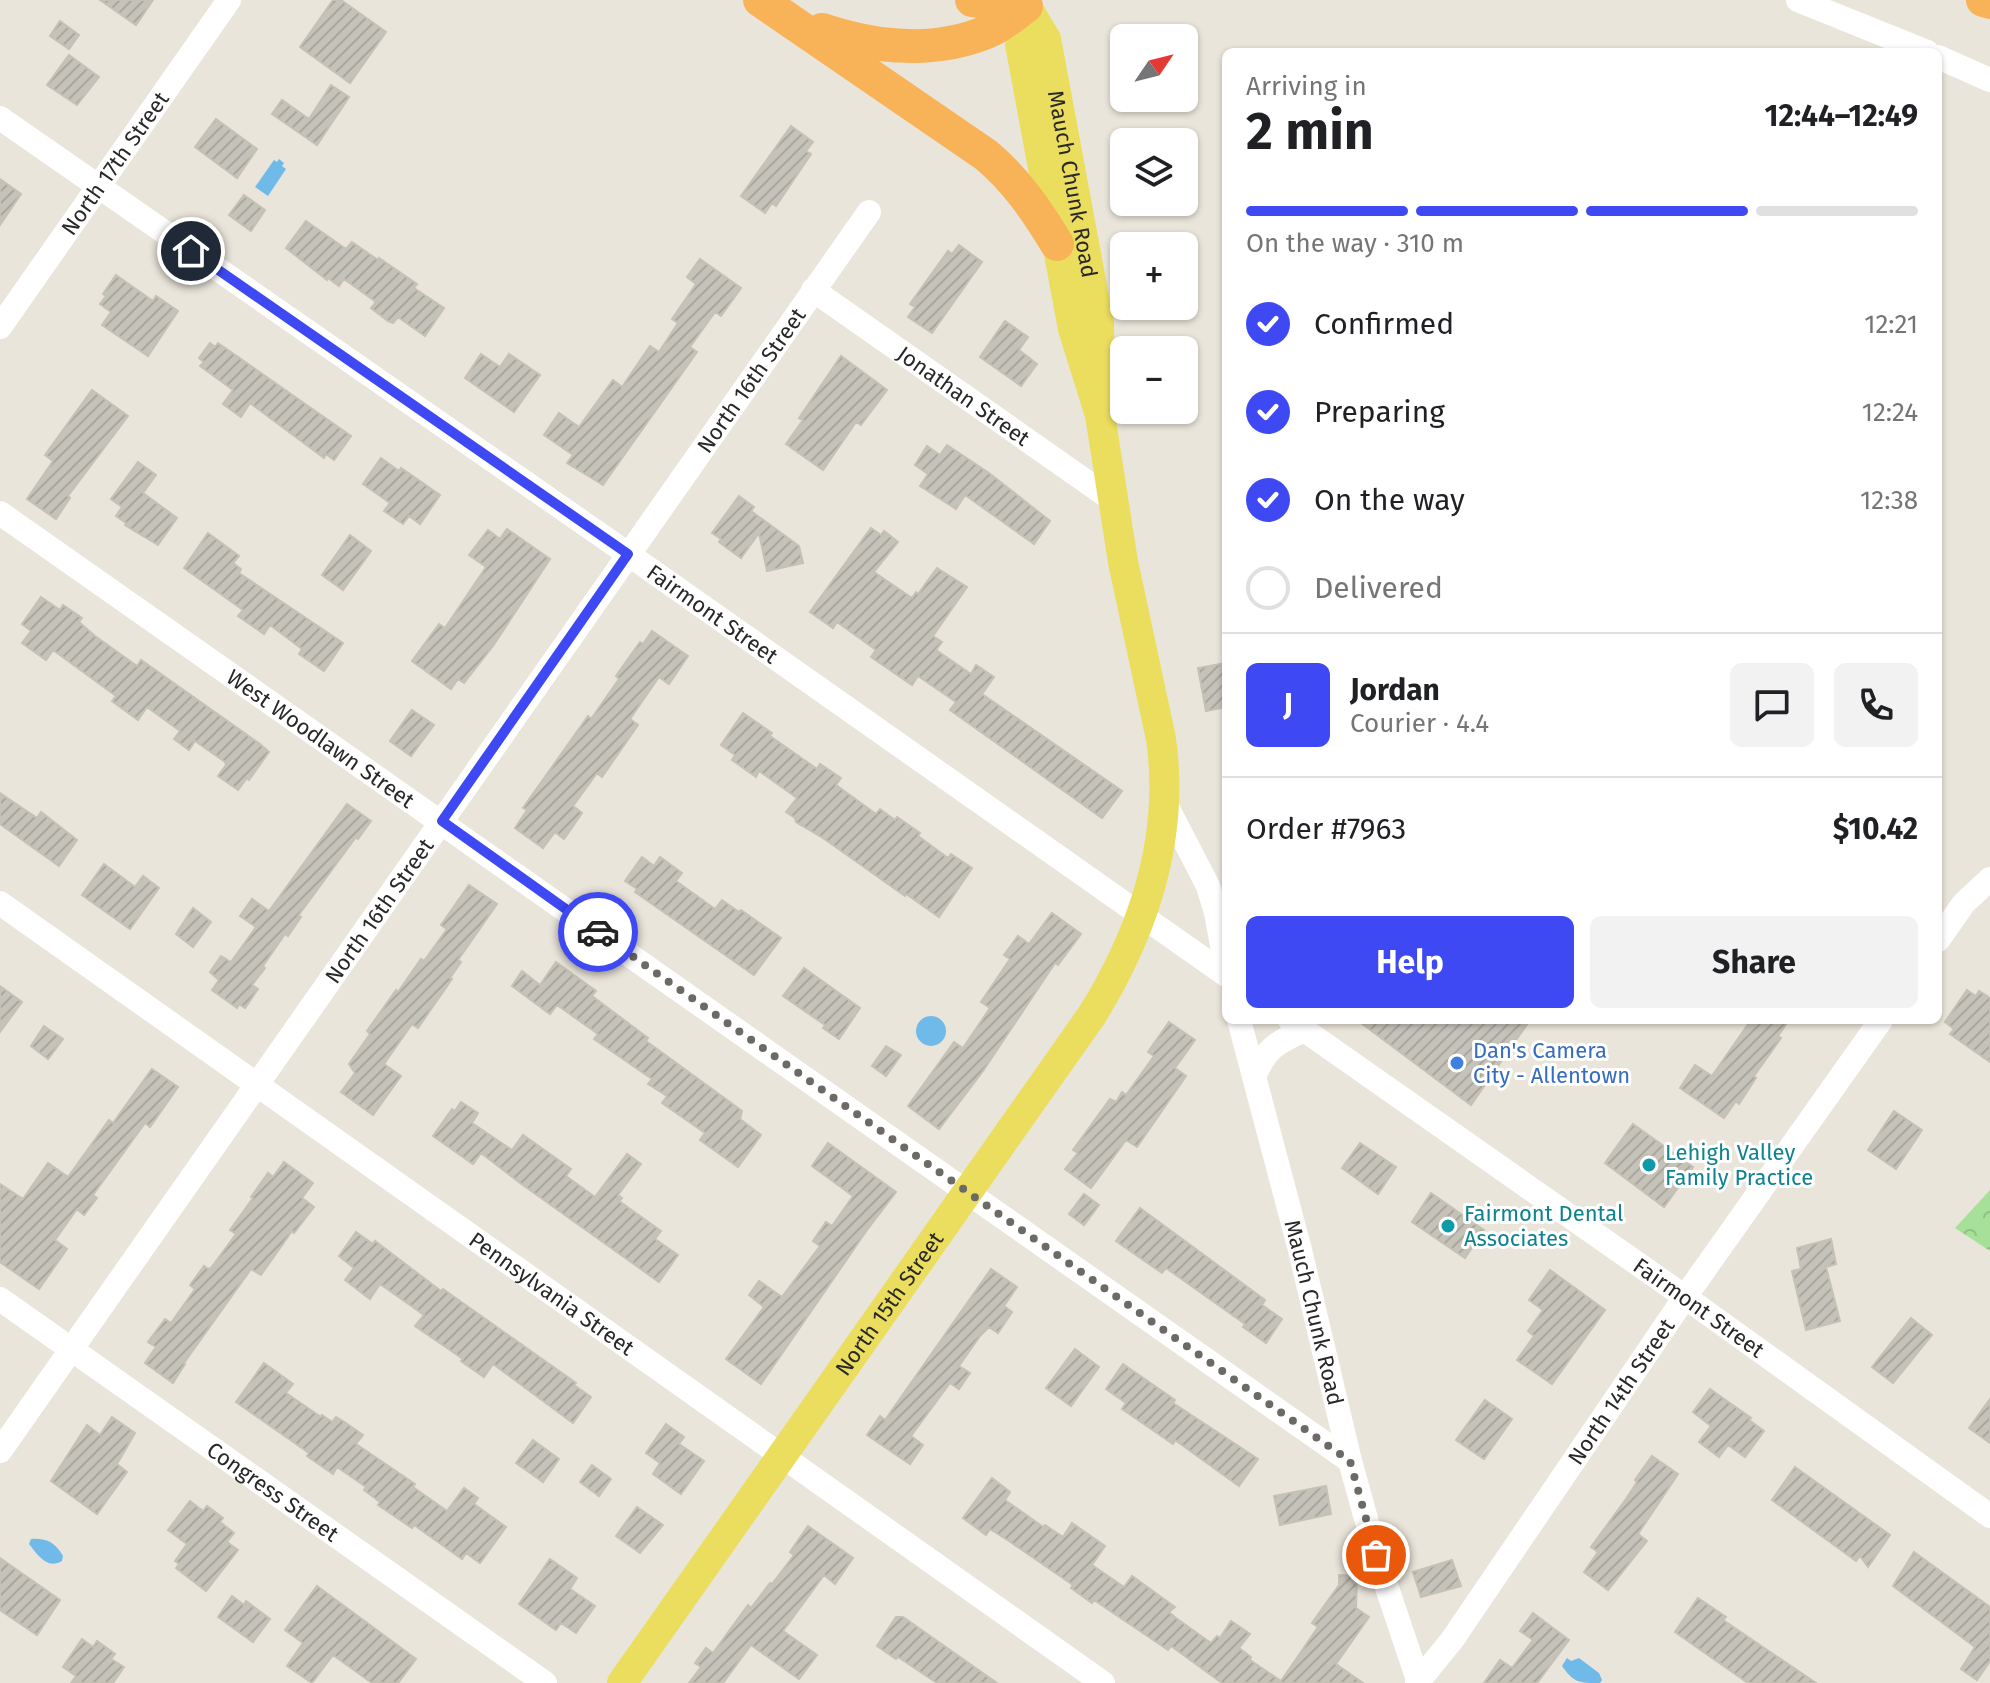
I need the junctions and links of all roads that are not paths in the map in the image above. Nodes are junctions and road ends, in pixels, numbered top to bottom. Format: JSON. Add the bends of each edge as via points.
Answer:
{"nodes":[{"id":1,"x":229,"y":0,"type":"edge"},
{"id":2,"x":972,"y":0,"type":"edge"},
{"id":3,"x":1798,"y":0,"type":"edge"},
{"id":4,"x":1983,"y":0,"type":"edge"},
{"id":5,"x":1031,"y":2,"type":"edge"},
{"id":6,"x":1990,"y":2,"type":"edge"},
{"id":7,"x":770,"y":7,"type":"edge"},
{"id":8,"x":1917,"y":48,"type":"edge"},
{"id":9,"x":1942,"y":59,"type":"edge"},
{"id":10,"x":1990,"y":80,"type":"edge"},
{"id":11,"x":0,"y":118,"type":"edge"},
{"id":12,"x":99,"y":186,"type":"junction"},
{"id":13,"x":869,"y":212,"type":"dead end"},
{"id":14,"x":1057,"y":244,"type":"junction"},
{"id":15,"x":813,"y":290,"type":"junction"},
{"id":16,"x":0,"y":327,"type":"edge"},
{"id":17,"x":1100,"y":415,"type":"junction"},
{"id":18,"x":1114,"y":501,"type":"junction"},
{"id":19,"x":0,"y":513,"type":"edge"},
{"id":20,"x":628,"y":554,"type":"junction"},
{"id":21,"x":1164,"y":801,"type":"junction"},
{"id":22,"x":442,"y":821,"type":"junction"},
{"id":23,"x":1990,"y":879,"type":"edge"},
{"id":24,"x":0,"y":903,"type":"edge"},
{"id":25,"x":1142,"y":916,"type":"junction"},
{"id":26,"x":1942,"y":934,"type":"edge"},
{"id":27,"x":1222,"y":945,"type":"edge"},
{"id":28,"x":1222,"y":972,"type":"edge"},
{"id":29,"x":1240,"y":1024,"type":"edge"},
{"id":30,"x":1878,"y":1024,"type":"edge"},
{"id":31,"x":1297,"y":1025,"type":"edge"},
{"id":32,"x":1254,"y":1077,"type":"junction"},
{"id":33,"x":255,"y":1085,"type":"junction"},
{"id":34,"x":967,"y":1192,"type":"junction"},
{"id":35,"x":1685,"y":1297,"type":"junction"},
{"id":36,"x":0,"y":1299,"type":"edge"},
{"id":37,"x":72,"y":1350,"type":"junction"},
{"id":38,"x":0,"y":1451,"type":"edge"},
{"id":39,"x":782,"y":1456,"type":"junction"},
{"id":40,"x":1350,"y":1461,"type":"junction"},
{"id":41,"x":1990,"y":1516,"type":"edge"},
{"id":42,"x":1418,"y":1682,"type":"edge"},
{"id":43,"x":545,"y":1683,"type":"edge"},
{"id":44,"x":622,"y":1683,"type":"edge"},
{"id":45,"x":1103,"y":1683,"type":"edge"}],
"edges":[{"from":1,"to":12,"type":"street","name":"North 17th Street"},
{"from":2,"to":5,"type":"highway"},
{"from":3,"to":8,"type":"street"},
{"from":4,"to":6,"type":"highway"},
{"from":5,"to":7,"type":"highway","via":[[993,30],[911,46],[843,37]]},
{"from":5,"to":14,"type":"main road","name":"Mauch Chunk Road","via":[[1020,44]]},
{"from":5,"to":17,"type":"main road","name":"Mauch Chunk Road","via":[[1046,39],[1099,324]]},
{"from":7,"to":14,"type":"highway","via":[[1001,167]]},
{"from":9,"to":10,"type":"street"},
{"from":11,"to":12,"type":"street","name":"Fairmont Street"},
{"from":12,"to":16,"type":"street","name":"North 17th Street"},
{"from":12,"to":20,"type":"street","name":"Fairmont Street"},
{"from":13,"to":15,"type":"street","name":"North 16th Street"},
{"from":14,"to":17,"type":"main road","name":"Mauch Chunk Road","via":[[1073,329]]},
{"from":15,"to":18,"type":"street","name":"Jonathan Street"},
{"from":15,"to":20,"type":"street","name":"North 16th Street"},
{"from":17,"to":18,"type":"main road","name":"Mauch Chunk Road"},
{"from":18,"to":21,"type":"main road","name":"Mauch Chunk Road","via":[[1161,739]]},
{"from":19,"to":22,"type":"street","name":"West Woodlawn Street"},
{"from":20,"to":22,"type":"street","name":"North 16th Street"},
{"from":20,"to":25,"type":"street","name":"Fairmont Street"},
{"from":21,"to":25,"type":"main road","name":"Mauch Chunk Road"},
{"from":21,"to":27,"type":"street","name":"Mauch Chunk Road","via":[[1208,886]]},
{"from":22,"to":33,"type":"street","name":"North 16th Street"},
{"from":22,"to":34,"type":"street","name":"West Woodlawn Street"},
{"from":23,"to":26,"type":"street"},
{"from":24,"to":33,"type":"street","name":"Pennsylvania Street"},
{"from":25,"to":28,"type":"street","name":"Fairmont Street"},
{"from":25,"to":34,"type":"main road","name":"North 15th Street","via":[[1098,1005]]},
{"from":29,"to":32,"type":"street","name":"Mauch Chunk Road"},
{"from":30,"to":35,"type":"street","name":"North 14th Street"},
{"from":31,"to":32,"type":"street","via":[[1262,1058]]},
{"from":31,"to":35,"type":"street","name":"Fairmont Street"},
{"from":32,"to":40,"type":"street","name":"Mauch Chunk Road"},
{"from":33,"to":37,"type":"street","name":"North 16th Street"},
{"from":33,"to":39,"type":"street","name":"Pennsylvania Street"},
{"from":34,"to":39,"type":"main road","name":"North 15th Street"},
{"from":34,"to":40,"type":"street","name":"West Woodlawn Street"},
{"from":35,"to":41,"type":"street","name":"Fairmont Street"},
{"from":35,"to":42,"type":"street","name":"North 14th Street","via":[[1452,1640]]},
{"from":36,"to":37,"type":"street","name":"Congress Street"},
{"from":37,"to":38,"type":"street","name":"North 16th Street"},
{"from":37,"to":43,"type":"street","name":"Congress Street"},
{"from":39,"to":44,"type":"main road","name":"North 15th Street"},
{"from":39,"to":45,"type":"street","name":"Pennsylvania Street"},
{"from":40,"to":42,"type":"street","name":"Mauch Chunk Road"}]}
